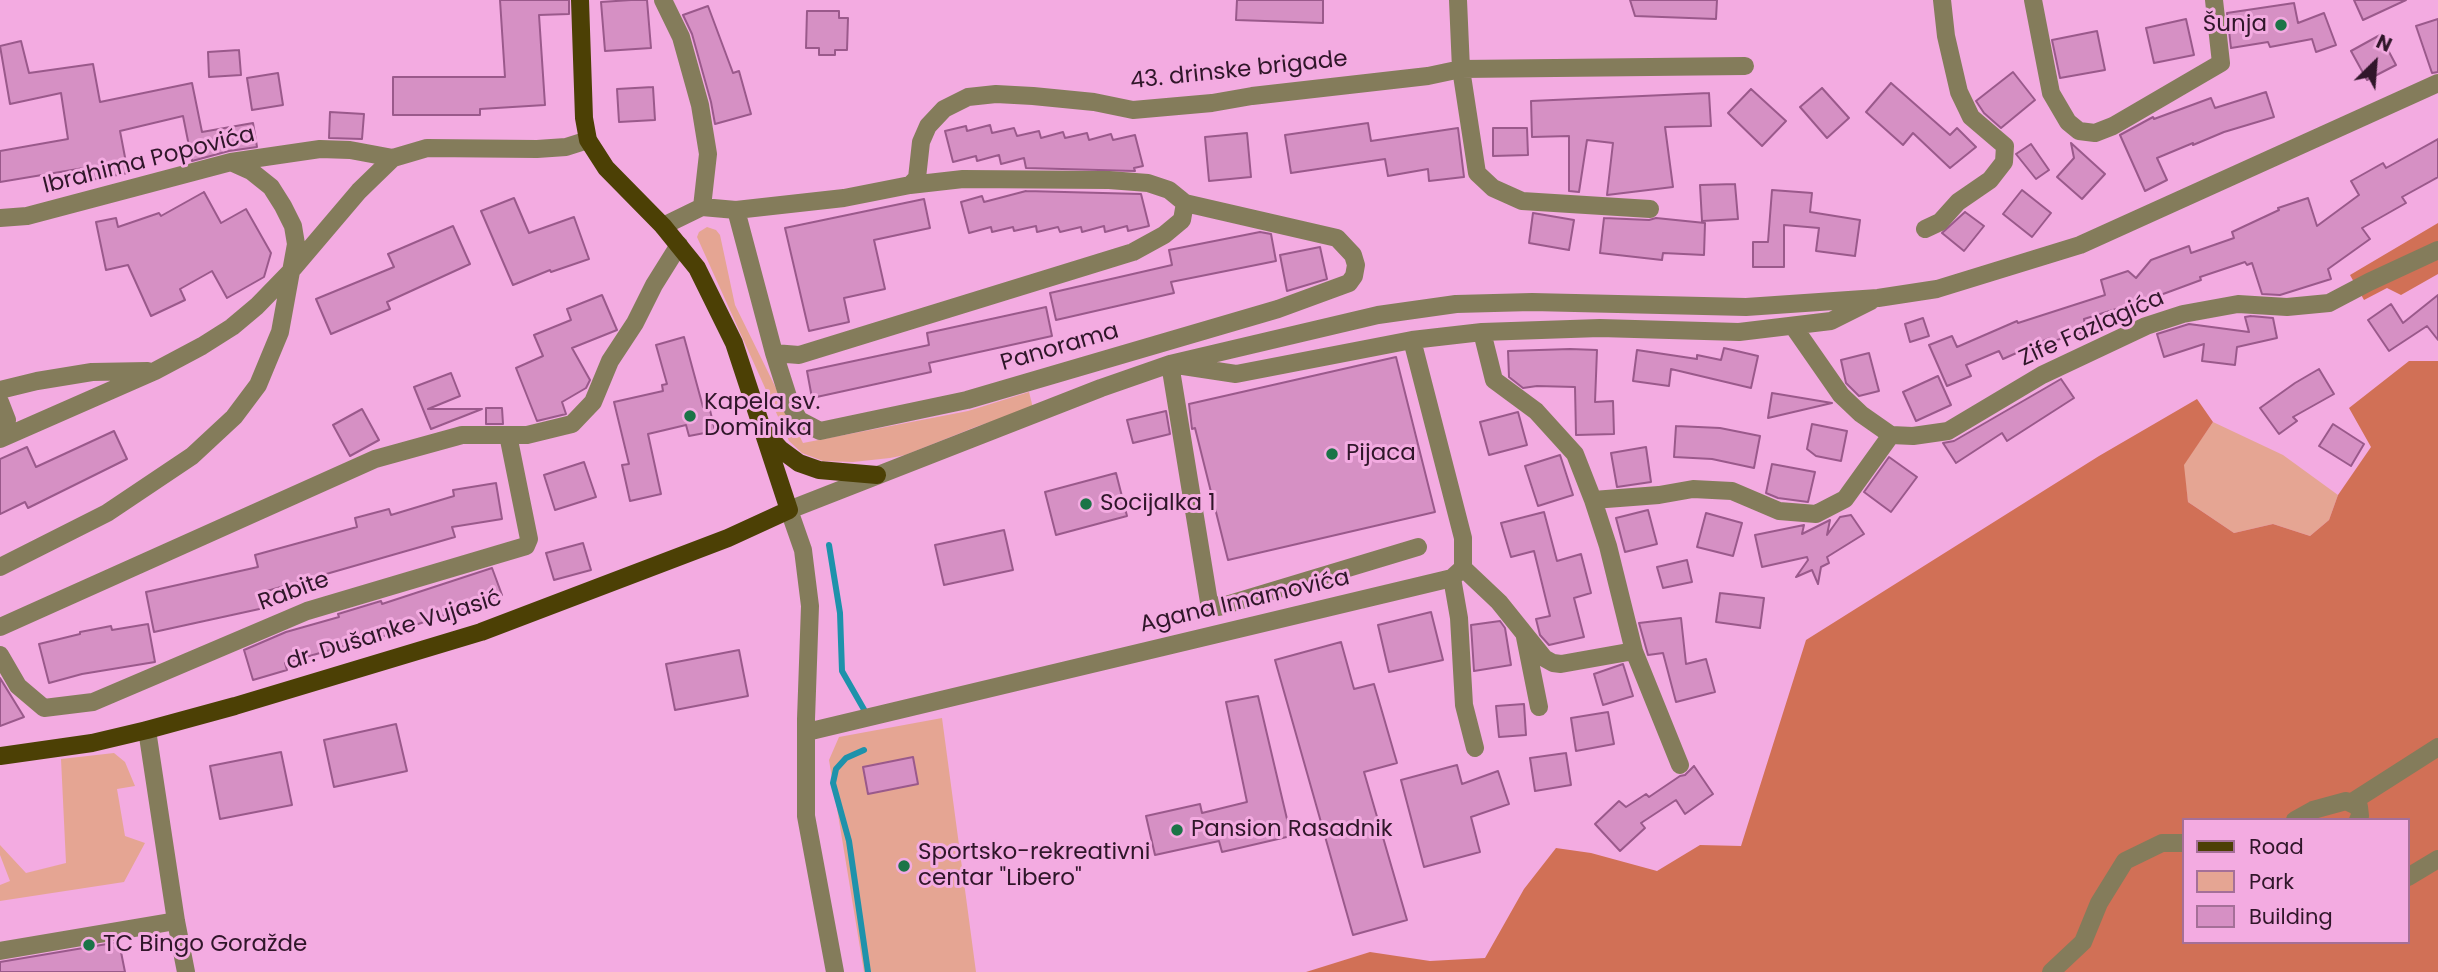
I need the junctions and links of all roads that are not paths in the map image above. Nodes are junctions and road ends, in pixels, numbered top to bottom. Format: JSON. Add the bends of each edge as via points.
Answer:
{"nodes":[{"id":1,"x":580,"y":0,"type":"edge"},
{"id":2,"x":663,"y":0,"type":"edge"},
{"id":3,"x":1458,"y":0,"type":"edge"},
{"id":4,"x":1942,"y":0,"type":"edge"},
{"id":5,"x":2033,"y":0,"type":"edge"},
{"id":6,"x":2214,"y":0,"type":"edge"},
{"id":7,"x":1745,"y":66,"type":"dead end"},
{"id":8,"x":1461,"y":69,"type":"junction"},
{"id":9,"x":2438,"y":83,"type":"edge"},
{"id":10,"x":588,"y":140,"type":"junction"},
{"id":11,"x":393,"y":158,"type":"junction"},
{"id":12,"x":231,"y":162,"type":"junction"},
{"id":13,"x":910,"y":185,"type":"junction"},
{"id":14,"x":1185,"y":203,"type":"junction"},
{"id":15,"x":702,"y":207,"type":"junction"},
{"id":16,"x":1650,"y":209,"type":"dead end"},
{"id":17,"x":736,"y":210,"type":"junction"},
{"id":18,"x":0,"y":218,"type":"edge"},
{"id":19,"x":663,"y":226,"type":"junction"},
{"id":20,"x":1925,"y":229,"type":"dead end"},
{"id":21,"x":679,"y":245,"type":"junction"},
{"id":22,"x":2438,"y":250,"type":"edge"},
{"id":23,"x":291,"y":271,"type":"junction"},
{"id":24,"x":1878,"y":298,"type":"junction"},
{"id":25,"x":1793,"y":326,"type":"junction"},
{"id":26,"x":1482,"y":332,"type":"junction"},
{"id":27,"x":1412,"y":340,"type":"junction"},
{"id":28,"x":774,"y":353,"type":"junction"},
{"id":29,"x":1170,"y":364,"type":"junction"},
{"id":30,"x":155,"y":371,"type":"junction"},
{"id":31,"x":0,"y":390,"type":"edge"},
{"id":32,"x":0,"y":402,"type":"edge"},
{"id":33,"x":762,"y":430,"type":"junction"},
{"id":34,"x":508,"y":435,"type":"junction"},
{"id":35,"x":1891,"y":435,"type":"junction"},
{"id":36,"x":2,"y":438,"type":"edge"},
{"id":37,"x":877,"y":475,"type":"junction"},
{"id":38,"x":1593,"y":500,"type":"junction"},
{"id":39,"x":789,"y":510,"type":"junction"},
{"id":40,"x":1418,"y":547,"type":"dead end"},
{"id":41,"x":0,"y":567,"type":"edge"},
{"id":42,"x":1458,"y":573,"type":"junction"},
{"id":43,"x":0,"y":627,"type":"edge"},
{"id":44,"x":1525,"y":636,"type":"junction"},
{"id":45,"x":1634,"y":651,"type":"junction"},
{"id":46,"x":0,"y":654,"type":"edge"},
{"id":47,"x":1539,"y":707,"type":"dead end"},
{"id":48,"x":147,"y":730,"type":"junction"},
{"id":49,"x":807,"y":732,"type":"junction"},
{"id":50,"x":2438,"y":747,"type":"edge"},
{"id":51,"x":1475,"y":748,"type":"dead end"},
{"id":52,"x":0,"y":756,"type":"edge"},
{"id":53,"x":1680,"y":765,"type":"dead end"},
{"id":54,"x":2352,"y":802,"type":"junction"},
{"id":55,"x":2299,"y":818,"type":"edge"},
{"id":56,"x":2359,"y":818,"type":"edge"},
{"id":57,"x":2182,"y":843,"type":"edge"},
{"id":58,"x":2438,"y":859,"type":"edge"},
{"id":59,"x":2410,"y":876,"type":"edge"},
{"id":60,"x":176,"y":921,"type":"junction"},
{"id":61,"x":0,"y":951,"type":"edge"},
{"id":62,"x":186,"y":972,"type":"edge"},
{"id":63,"x":835,"y":972,"type":"edge"},
{"id":64,"x":2051,"y":972,"type":"edge"}],
"edges":[{"from":1,"to":10,"type":"main road"},
{"from":2,"to":15,"type":"street","via":[[681,37],[700,104],[708,154]]},
{"from":3,"to":8,"type":"street"},
{"from":4,"to":20,"type":"street","via":[[1959,93],[1971,117],[2004,146],[2004,162],[1990,180]]},
{"from":5,"to":6,"type":"street","via":[[2051,93],[2068,122],[2079,131],[2095,132],[2221,63]]},
{"from":7,"to":8,"type":"street","name":"43. drinske brigade"},
{"from":8,"to":13,"type":"street","name":"43. drinske brigade","via":[[1133,110],[1033,96],[968,97],[944,108],[928,126],[921,142],[917,178]]},
{"from":8,"to":16,"type":"street","via":[[1478,173],[1493,188],[1522,201]]},
{"from":9,"to":24,"type":"street","via":[[2080,245],[1937,289]]},
{"from":10,"to":11,"type":"street","via":[[537,149],[427,148]]},
{"from":10,"to":19,"type":"main road","via":[[606,168]]},
{"from":11,"to":12,"type":"street","name":"Ibrahima Popovića","via":[[320,149]]},
{"from":11,"to":23,"type":"street"},
{"from":12,"to":18,"type":"street","name":"Ibrahima Popovića","via":[[27,216]]},
{"from":12,"to":23,"type":"street","via":[[261,177],[283,206],[296,244]]},
{"from":13,"to":14,"type":"street","via":[[962,178],[1109,180],[1148,183],[1169,190]]},
{"from":13,"to":17,"type":"street"},
{"from":14,"to":28,"type":"street","via":[[1182,220],[1133,252],[799,355]]},
{"from":14,"to":28,"type":"street","name":"Panorama","via":[[1337,238],[1353,255],[1354,276],[1349,283],[1278,309],[967,400],[820,431],[799,420]]},
{"from":15,"to":17,"type":"street"},
{"from":15,"to":19,"type":"street"},
{"from":17,"to":28,"type":"street","name":"Panorama"},
{"from":19,"to":21,"type":"main road"},
{"from":21,"to":33,"type":"main road","via":[[697,268],[725,322]]},
{"from":21,"to":34,"type":"street","via":[[610,361],[593,402],[572,424]]},
{"from":22,"to":35,"type":"street","name":"Zife Fazlagića","via":[[2329,303],[2287,307],[2238,304],[2146,326],[2042,375],[1948,430]]},
{"from":23,"to":30,"type":"street","via":[[232,327]]},
{"from":23,"to":41,"type":"street","via":[[280,332],[258,385],[234,417],[192,456],[107,513]]},
{"from":24,"to":25,"type":"street","via":[[1831,321]]},
{"from":24,"to":29,"type":"street","via":[[1746,307],[1456,304],[1378,315]]},
{"from":25,"to":26,"type":"street","via":[[1739,332],[1600,328]]},
{"from":25,"to":35,"type":"street","via":[[1841,395]]},
{"from":26,"to":27,"type":"street"},
{"from":26,"to":38,"type":"street","via":[[1494,380],[1536,411],[1575,454]]},
{"from":27,"to":29,"type":"street","via":[[1236,374]]},
{"from":27,"to":42,"type":"street","via":[[1463,538]]},
{"from":29,"to":37,"type":"street"},
{"from":29,"to":40,"type":"street","via":[[1209,602],[1219,607]]},
{"from":30,"to":31,"type":"street","via":[[92,372]]},
{"from":30,"to":36,"type":"street"},
{"from":32,"to":36,"type":"street","via":[[7,420]]},
{"from":33,"to":37,"type":"main road","via":[[799,463],[818,470]]},
{"from":33,"to":39,"type":"main road"},
{"from":34,"to":43,"type":"street","via":[[462,435],[375,459]]},
{"from":34,"to":46,"type":"street","name":"Rabite","via":[[529,539],[526,546],[307,611],[93,702],[44,708],[18,686]]},
{"from":35,"to":38,"type":"street","via":[[1845,499],[1816,514],[1779,511],[1732,491],[1693,489]]},
{"from":37,"to":39,"type":"street"},
{"from":38,"to":45,"type":"street"},
{"from":39,"to":48,"type":"main road","name":"dr. Dušanke Vujasić","via":[[728,538],[481,632]]},
{"from":39,"to":49,"type":"street","via":[[803,551],[810,606]]},
{"from":42,"to":44,"type":"street","via":[[1499,602]]},
{"from":42,"to":49,"type":"street","name":"Agana Imamovića"},
{"from":42,"to":51,"type":"street","via":[[1464,705]]},
{"from":44,"to":45,"type":"street","via":[[1553,663]]},
{"from":44,"to":47,"type":"street"},
{"from":45,"to":53,"type":"street"},
{"from":48,"to":52,"type":"main road","name":"dr. Dušanke Vujasić"},
{"from":48,"to":60,"type":"street"},
{"from":49,"to":63,"type":"street","via":[[806,816]]},
{"from":50,"to":54,"type":"street"},
{"from":54,"to":55,"type":"street","via":[[2313,810]]},
{"from":54,"to":56,"type":"street","via":[[2359,807]]},
{"from":57,"to":64,"type":"street","via":[[2162,843],[2125,861],[2099,903],[2083,942]]},
{"from":58,"to":59,"type":"street"},
{"from":60,"to":61,"type":"street"},
{"from":60,"to":62,"type":"street"}]}
